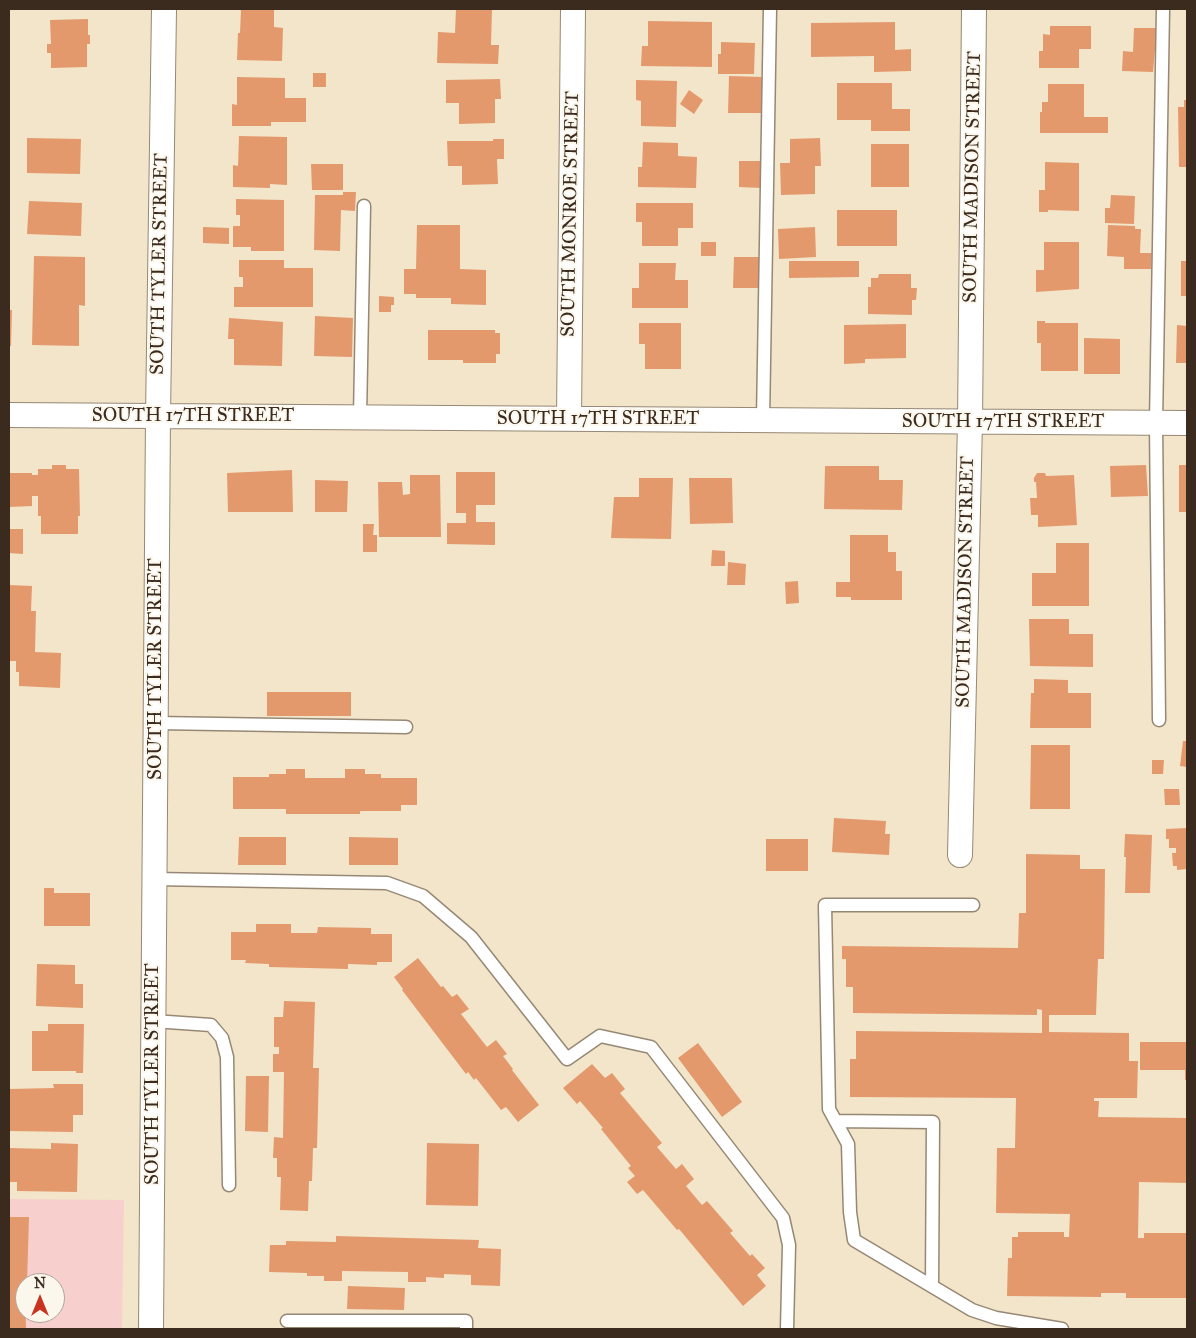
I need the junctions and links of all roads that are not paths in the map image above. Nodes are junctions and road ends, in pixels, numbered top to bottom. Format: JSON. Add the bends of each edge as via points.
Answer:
{"nodes":[{"id":1,"x":164,"y":9,"type":"edge"},
{"id":2,"x":573,"y":9,"type":"edge"},
{"id":3,"x":770,"y":9,"type":"edge"},
{"id":4,"x":974,"y":9,"type":"edge"},
{"id":5,"x":1162,"y":9,"type":"edge"},
{"id":6,"x":364,"y":206,"type":"dead end"},
{"id":7,"x":9,"y":415,"type":"edge"},
{"id":8,"x":158,"y":416,"type":"junction"},
{"id":9,"x":360,"y":417,"type":"junction"},
{"id":10,"x":569,"y":418,"type":"junction"},
{"id":11,"x":763,"y":420,"type":"junction"},
{"id":12,"x":970,"y":422,"type":"junction"},
{"id":13,"x":1156,"y":423,"type":"junction"},
{"id":14,"x":1187,"y":423,"type":"edge"},
{"id":15,"x":1159,"y":720,"type":"dead end"},
{"id":16,"x":156,"y":723,"type":"junction"},
{"id":17,"x":406,"y":727,"type":"dead end"},
{"id":18,"x":960,"y":855,"type":"dead end"},
{"id":19,"x":154,"y":879,"type":"junction"},
{"id":20,"x":972,"y":904,"type":"dead end"},
{"id":21,"x":153,"y":1021,"type":"junction"},
{"id":22,"x":836,"y":1121,"type":"junction"},
{"id":23,"x":229,"y":1185,"type":"dead end"},
{"id":24,"x":932,"y":1286,"type":"junction"},
{"id":25,"x":287,"y":1321,"type":"dead end"},
{"id":26,"x":151,"y":1329,"type":"edge"},
{"id":27,"x":466,"y":1329,"type":"edge"},
{"id":28,"x":787,"y":1329,"type":"edge"},
{"id":29,"x":1062,"y":1329,"type":"edge"}],
"edges":[{"from":1,"to":8,"type":"street","name":"SOUTH TYLER STREET"},
{"from":2,"to":10,"type":"street","name":"SOUTH MONROE STREET"},
{"from":3,"to":11,"type":"lane"},
{"from":4,"to":12,"type":"street","name":"SOUTH MADISON STREET"},
{"from":5,"to":13,"type":"lane"},
{"from":6,"to":9,"type":"lane"},
{"from":7,"to":8,"type":"street","name":"SOUTH 17TH STREET"},
{"from":8,"to":9,"type":"street","name":"SOUTH 17TH STREET"},
{"from":8,"to":16,"type":"street","name":"SOUTH TYLER STREET"},
{"from":9,"to":10,"type":"street","name":"SOUTH 17TH STREET"},
{"from":10,"to":11,"type":"street","name":"SOUTH 17TH STREET"},
{"from":11,"to":12,"type":"street","name":"SOUTH 17TH STREET"},
{"from":12,"to":13,"type":"street","name":"SOUTH 17TH STREET"},
{"from":12,"to":18,"type":"street","name":"SOUTH MADISON STREET"},
{"from":13,"to":14,"type":"street","name":"SOUTH 17TH STREET"},
{"from":13,"to":15,"type":"lane"},
{"from":16,"to":17,"type":"lane"},
{"from":16,"to":19,"type":"street","name":"SOUTH TYLER STREET"},
{"from":19,"to":21,"type":"street","name":"SOUTH TYLER STREET"},
{"from":19,"to":28,"type":"lane","via":[[387,883],[423,896],[471,937],[568,1058],[600,1036],[651,1047],[783,1218],[789,1245]]},
{"from":20,"to":22,"type":"lane","via":[[826,904],[829,1109]]},
{"from":21,"to":23,"type":"lane","via":[[211,1025],[222,1038],[228,1057]]},
{"from":21,"to":26,"type":"street","name":"SOUTH TYLER STREET"},
{"from":22,"to":24,"type":"lane","via":[[848,1144],[854,1240]]},
{"from":22,"to":24,"type":"lane","via":[[933,1122]]},
{"from":24,"to":29,"type":"lane","via":[[972,1310],[996,1318]]},
{"from":25,"to":27,"type":"lane","via":[[466,1321]]}]}
